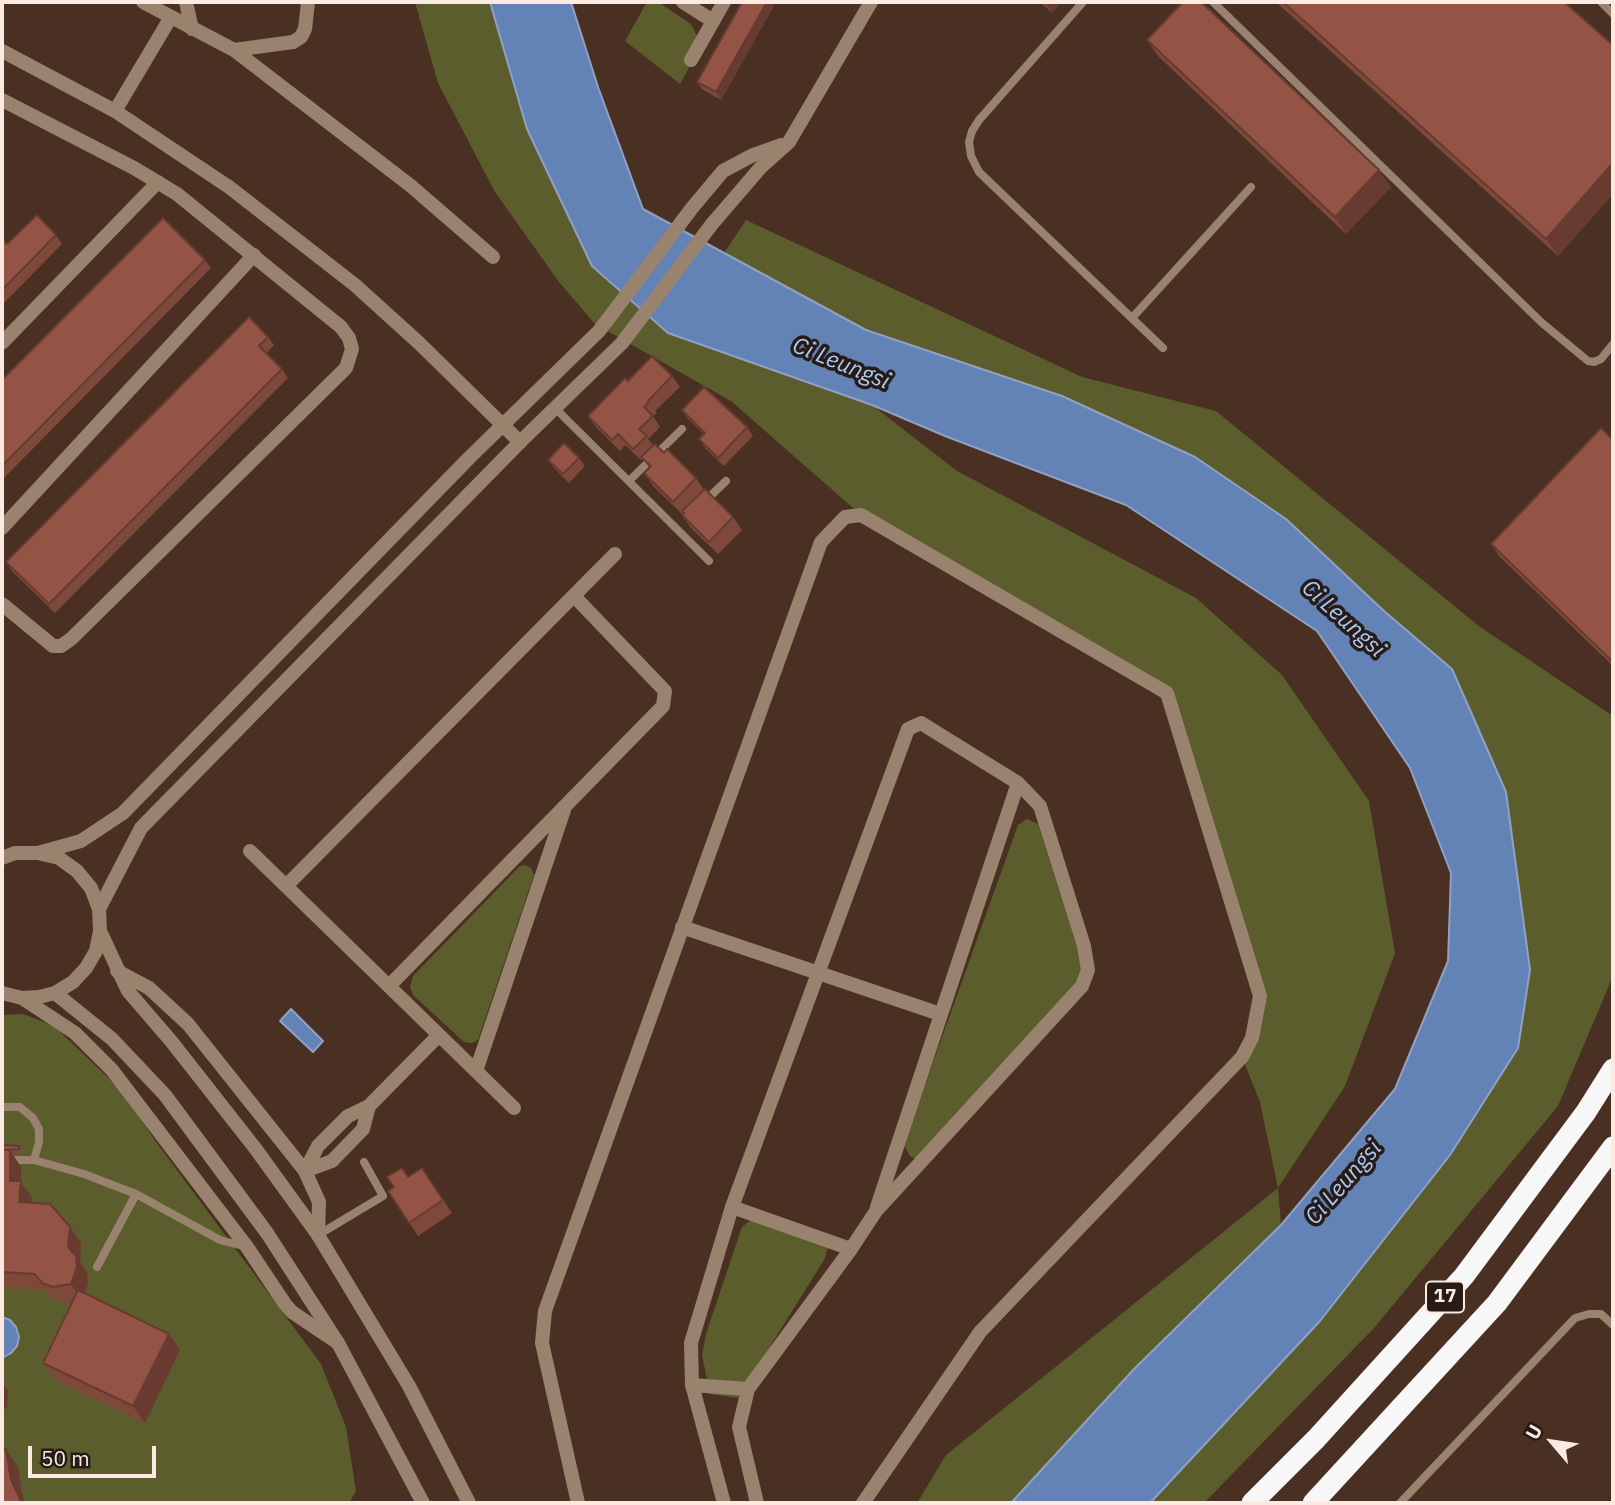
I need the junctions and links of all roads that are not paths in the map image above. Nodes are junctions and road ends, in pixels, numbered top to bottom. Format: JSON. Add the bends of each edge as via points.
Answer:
{"nodes":[{"id":1,"x":143,"y":2,"type":"edge"},
{"id":2,"x":186,"y":2,"type":"edge"},
{"id":3,"x":308,"y":2,"type":"edge"},
{"id":4,"x":683,"y":2,"type":"edge"},
{"id":5,"x":724,"y":2,"type":"edge"},
{"id":6,"x":871,"y":2,"type":"edge"},
{"id":7,"x":1083,"y":2,"type":"edge"},
{"id":8,"x":1213,"y":2,"type":"edge"},
{"id":9,"x":1601,"y":2,"type":"edge"},
{"id":10,"x":1613,"y":14,"type":"edge"},
{"id":11,"x":171,"y":17,"type":"junction"},
{"id":12,"x":713,"y":20,"type":"junction"},
{"id":13,"x":192,"y":29,"type":"junction"},
{"id":14,"x":234,"y":50,"type":"junction"},
{"id":15,"x":2,"y":51,"type":"edge"},
{"id":16,"x":691,"y":60,"type":"dead end"},
{"id":17,"x":2,"y":100,"type":"edge"},
{"id":18,"x":115,"y":111,"type":"junction"},
{"id":19,"x":789,"y":142,"type":"junction"},
{"id":20,"x":158,"y":182,"type":"junction"},
{"id":21,"x":1251,"y":187,"type":"dead end"},
{"id":22,"x":254,"y":255,"type":"junction"},
{"id":23,"x":493,"y":257,"type":"dead end"},
{"id":24,"x":1132,"y":318,"type":"junction"},
{"id":25,"x":2,"y":343,"type":"edge"},
{"id":26,"x":1613,"y":344,"type":"edge"},
{"id":27,"x":1163,"y":348,"type":"dead end"},
{"id":28,"x":555,"y":408,"type":"junction"},
{"id":29,"x":502,"y":425,"type":"junction"},
{"id":30,"x":682,"y":429,"type":"dead end"},
{"id":31,"x":520,"y":442,"type":"junction"},
{"id":32,"x":630,"y":480,"type":"junction"},
{"id":33,"x":726,"y":481,"type":"dead end"},
{"id":34,"x":696,"y":509,"type":"edge"},
{"id":35,"x":687,"y":519,"type":"edge"},
{"id":36,"x":2,"y":528,"type":"edge"},
{"id":37,"x":677,"y":528,"type":"junction"},
{"id":38,"x":615,"y":554,"type":"dead end"},
{"id":39,"x":709,"y":561,"type":"dead end"},
{"id":40,"x":574,"y":596,"type":"junction"},
{"id":41,"x":2,"y":604,"type":"edge"},
{"id":42,"x":1018,"y":783,"type":"junction"},
{"id":43,"x":565,"y":805,"type":"junction"},
{"id":44,"x":2,"y":845,"type":"edge"},
{"id":45,"x":250,"y":850,"type":"dead end"},
{"id":46,"x":38,"y":853,"type":"junction"},
{"id":47,"x":9,"y":855,"type":"edge"},
{"id":48,"x":286,"y":886,"type":"junction"},
{"id":49,"x":99,"y":909,"type":"junction"},
{"id":50,"x":682,"y":927,"type":"junction"},
{"id":51,"x":100,"y":931,"type":"junction"},
{"id":52,"x":117,"y":971,"type":"junction"},
{"id":53,"x":818,"y":974,"type":"junction"},
{"id":54,"x":389,"y":986,"type":"junction"},
{"id":55,"x":55,"y":993,"type":"junction"},
{"id":56,"x":3,"y":995,"type":"edge"},
{"id":57,"x":22,"y":998,"type":"junction"},
{"id":58,"x":940,"y":1014,"type":"junction"},
{"id":59,"x":439,"y":1035,"type":"junction"},
{"id":60,"x":1613,"y":1069,"type":"edge"},
{"id":61,"x":475,"y":1070,"type":"junction"},
{"id":62,"x":369,"y":1106,"type":"junction"},
{"id":63,"x":2,"y":1107,"type":"edge"},
{"id":64,"x":514,"y":1108,"type":"dead end"},
{"id":65,"x":1613,"y":1147,"type":"edge"},
{"id":66,"x":2,"y":1160,"type":"edge"},
{"id":67,"x":34,"y":1160,"type":"junction"},
{"id":68,"x":364,"y":1162,"type":"dead end"},
{"id":69,"x":305,"y":1171,"type":"junction"},
{"id":70,"x":136,"y":1194,"type":"junction"},
{"id":71,"x":733,"y":1207,"type":"junction"},
{"id":72,"x":876,"y":1211,"type":"junction"},
{"id":73,"x":318,"y":1235,"type":"junction"},
{"id":74,"x":247,"y":1247,"type":"junction"},
{"id":75,"x":851,"y":1249,"type":"junction"},
{"id":76,"x":97,"y":1267,"type":"dead end"},
{"id":77,"x":1613,"y":1325,"type":"edge"},
{"id":78,"x":338,"y":1343,"type":"junction"},
{"id":79,"x":692,"y":1385,"type":"junction"},
{"id":80,"x":748,"y":1389,"type":"junction"},
{"id":81,"x":423,"y":1503,"type":"edge"},
{"id":82,"x":469,"y":1503,"type":"edge"},
{"id":83,"x":578,"y":1503,"type":"edge"},
{"id":84,"x":724,"y":1503,"type":"edge"},
{"id":85,"x":757,"y":1503,"type":"edge"},
{"id":86,"x":863,"y":1503,"type":"edge"},
{"id":87,"x":1252,"y":1503,"type":"edge"},
{"id":88,"x":1313,"y":1503,"type":"edge"},
{"id":89,"x":1401,"y":1503,"type":"edge"}],
"edges":[{"from":1,"to":11,"type":"street"},
{"from":2,"to":13,"type":"street"},
{"from":3,"to":14,"type":"street","via":[[301,37]]},
{"from":4,"to":12,"type":"street"},
{"from":5,"to":12,"type":"street"},
{"from":6,"to":19,"type":"street"},
{"from":7,"to":24,"type":"lane","via":[[979,120],[969,142],[971,156],[979,172]]},
{"from":8,"to":26,"type":"lane","via":[[1541,322],[1588,361],[1601,359]]},
{"from":9,"to":10,"type":"lane"},
{"from":11,"to":13,"type":"street"},
{"from":11,"to":18,"type":"street"},
{"from":12,"to":16,"type":"street"},
{"from":13,"to":14,"type":"street"},
{"from":14,"to":23,"type":"street","via":[[411,186]]},
{"from":15,"to":18,"type":"street"},
{"from":17,"to":20,"type":"street"},
{"from":18,"to":29,"type":"street","via":[[229,187],[355,285]]},
{"from":19,"to":28,"type":"street","via":[[712,224],[622,343]]},
{"from":19,"to":29,"type":"street","via":[[723,171],[599,331]]},
{"from":20,"to":22,"type":"street"},
{"from":20,"to":25,"type":"street"},
{"from":21,"to":24,"type":"lane"},
{"from":22,"to":36,"type":"street"},
{"from":22,"to":41,"type":"street","via":[[341,327],[352,349],[346,368],[61,646],[45,641]]},
{"from":24,"to":27,"type":"lane"},
{"from":28,"to":31,"type":"street"},
{"from":28,"to":32,"type":"lane"},
{"from":29,"to":31,"type":"street"},
{"from":29,"to":46,"type":"street","via":[[123,813],[81,841]]},
{"from":30,"to":32,"type":"lane"},
{"from":31,"to":49,"type":"street","via":[[141,828]]},
{"from":32,"to":37,"type":"lane"},
{"from":33,"to":34,"type":"lane"},
{"from":35,"to":37,"type":"lane"},
{"from":37,"to":39,"type":"lane"},
{"from":38,"to":40,"type":"street"},
{"from":40,"to":43,"type":"street","via":[[665,691],[663,706]]},
{"from":40,"to":48,"type":"street"},
{"from":42,"to":53,"type":"street","via":[[921,723],[908,729]]},
{"from":42,"to":58,"type":"street"},
{"from":42,"to":72,"type":"street","via":[[1040,806],[1088,970],[1082,986]]},
{"from":43,"to":54,"type":"street"},
{"from":43,"to":61,"type":"street"},
{"from":44,"to":47,"type":"street"},
{"from":45,"to":48,"type":"street"},
{"from":46,"to":47,"type":"street"},
{"from":46,"to":49,"type":"street","via":[[59,858],[77,871],[91,888]]},
{"from":48,"to":54,"type":"street"},
{"from":49,"to":51,"type":"street"},
{"from":50,"to":53,"type":"street"},
{"from":50,"to":83,"type":"street","via":[[545,1311],[542,1343]]},
{"from":50,"to":86,"type":"street","via":[[821,542],[845,517],[861,515],[1167,693],[1260,996],[1252,1038],[1242,1057],[980,1332]]},
{"from":51,"to":52,"type":"street"},
{"from":51,"to":55,"type":"street","via":[[86,968]]},
{"from":52,"to":69,"type":"street","via":[[149,988],[188,1024]]},
{"from":52,"to":73,"type":"street"},
{"from":53,"to":58,"type":"street"},
{"from":53,"to":71,"type":"street"},
{"from":54,"to":59,"type":"street"},
{"from":55,"to":57,"type":"street"},
{"from":55,"to":78,"type":"street","via":[[112,1039],[165,1095],[267,1233]]},
{"from":56,"to":57,"type":"street"},
{"from":57,"to":74,"type":"street","via":[[75,1034],[112,1070]]},
{"from":58,"to":72,"type":"street"},
{"from":59,"to":61,"type":"street"},
{"from":59,"to":62,"type":"street"},
{"from":60,"to":87,"type":"highway","number":"17","via":[[1464,1276],[1317,1439]]},
{"from":61,"to":64,"type":"street"},
{"from":62,"to":69,"type":"street","via":[[348,1116],[318,1146]]},
{"from":62,"to":69,"type":"street","via":[[363,1129],[332,1161]]},
{"from":63,"to":67,"type":"lane","via":[[20,1107],[33,1118],[39,1129]]},
{"from":65,"to":88,"type":"highway","number":"17","via":[[1497,1303]]},
{"from":66,"to":67,"type":"lane"},
{"from":67,"to":70,"type":"lane"},
{"from":68,"to":73,"type":"lane","via":[[383,1196]]},
{"from":69,"to":73,"type":"street","via":[[319,1202]]},
{"from":70,"to":74,"type":"lane","via":[[220,1240]]},
{"from":70,"to":76,"type":"lane"},
{"from":71,"to":75,"type":"street"},
{"from":71,"to":79,"type":"street","via":[[691,1343]]},
{"from":72,"to":75,"type":"street"},
{"from":73,"to":82,"type":"street","via":[[409,1386]]},
{"from":74,"to":78,"type":"street","via":[[292,1312]]},
{"from":75,"to":80,"type":"street"},
{"from":77,"to":89,"type":"lane","via":[[1601,1314],[1575,1318]]},
{"from":78,"to":81,"type":"street"},
{"from":79,"to":80,"type":"street"},
{"from":79,"to":84,"type":"street"},
{"from":80,"to":85,"type":"street","via":[[739,1427]]}]}
